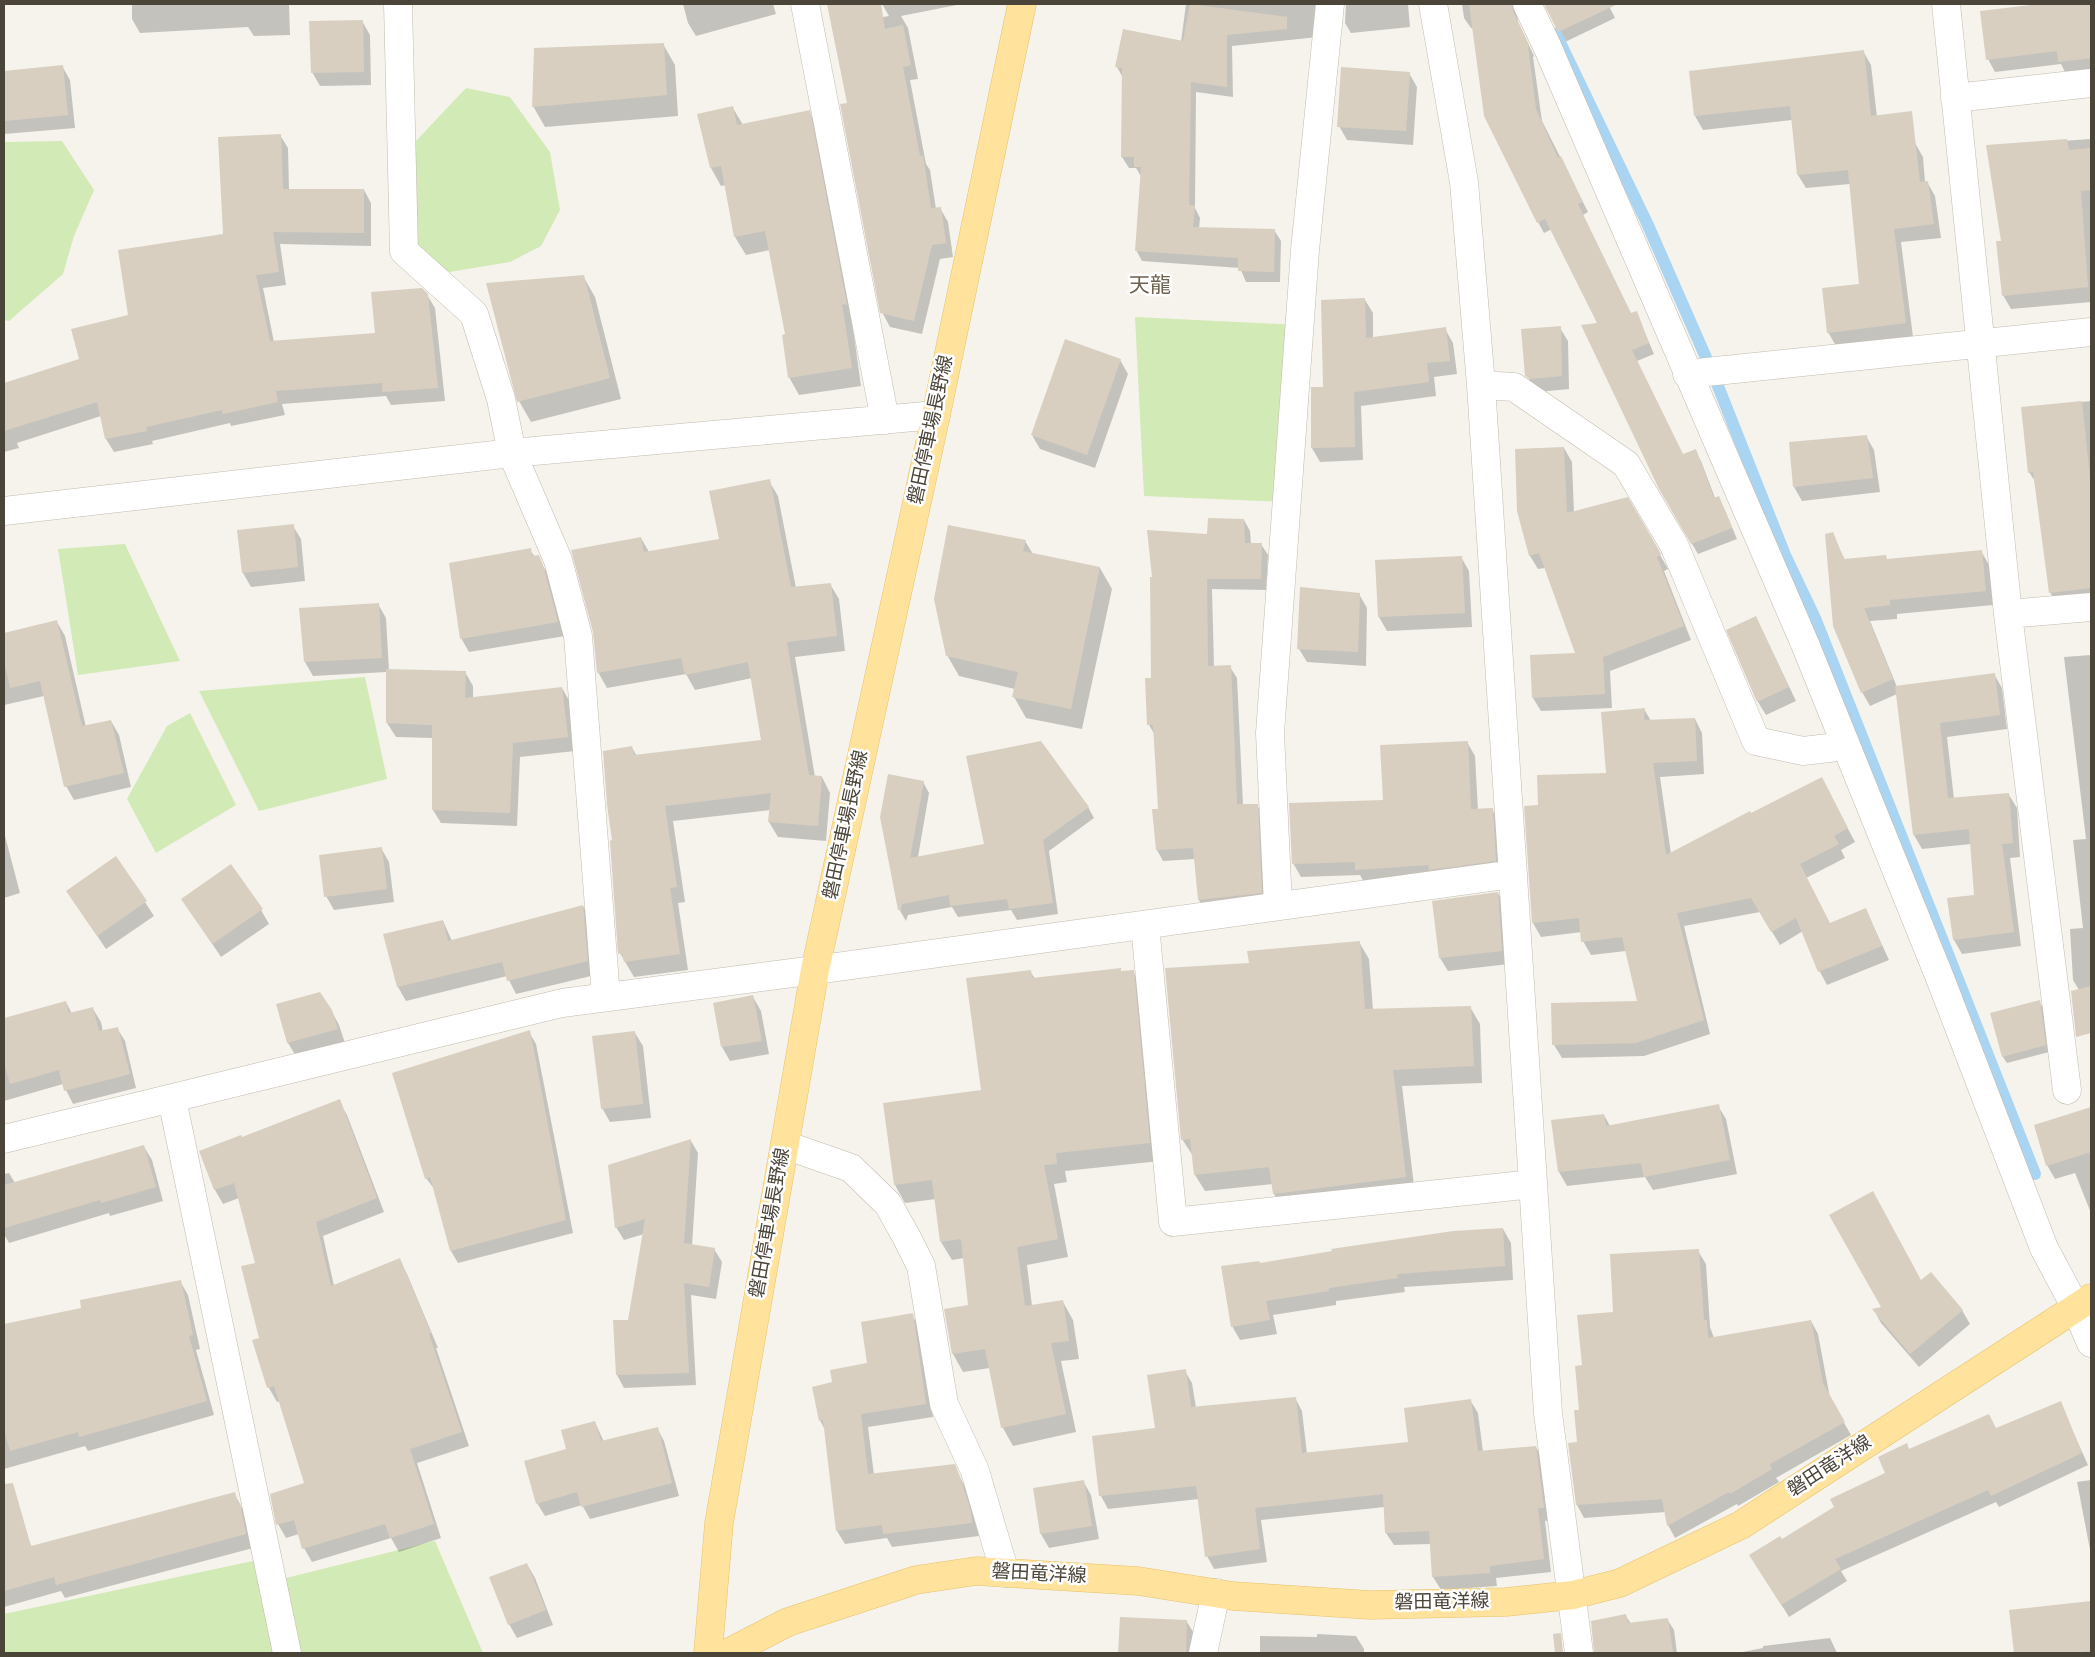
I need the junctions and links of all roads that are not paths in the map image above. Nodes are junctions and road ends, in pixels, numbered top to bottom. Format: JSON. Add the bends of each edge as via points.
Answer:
{"nodes":[{"id":1,"x":398,"y":4,"type":"edge"},
{"id":2,"x":805,"y":4,"type":"edge"},
{"id":3,"x":1022,"y":4,"type":"edge"},
{"id":4,"x":1330,"y":4,"type":"edge"},
{"id":5,"x":1433,"y":4,"type":"edge"},
{"id":6,"x":1527,"y":4,"type":"edge"},
{"id":7,"x":1946,"y":4,"type":"edge"},
{"id":8,"x":2091,"y":83,"type":"edge"},
{"id":9,"x":1955,"y":98,"type":"junction"},
{"id":10,"x":2091,"y":332,"type":"edge"},
{"id":11,"x":1981,"y":343,"type":"junction"},
{"id":12,"x":1687,"y":374,"type":"junction"},
{"id":13,"x":1481,"y":385,"type":"junction"},
{"id":14,"x":936,"y":415,"type":"junction"},
{"id":15,"x":885,"y":420,"type":"junction"},
{"id":16,"x":512,"y":453,"type":"junction"},
{"id":17,"x":4,"y":511,"type":"edge"},
{"id":18,"x":2091,"y":607,"type":"edge"},
{"id":19,"x":2008,"y":614,"type":"junction"},
{"id":20,"x":1846,"y":746,"type":"junction"},
{"id":21,"x":1513,"y":874,"type":"junction"},
{"id":22,"x":1278,"y":906,"type":"junction"},
{"id":23,"x":1145,"y":924,"type":"junction"},
{"id":24,"x":815,"y":970,"type":"junction"},
{"id":25,"x":606,"y":997,"type":"junction"},
{"id":26,"x":2067,"y":1090,"type":"dead end"},
{"id":27,"x":172,"y":1099,"type":"junction"},
{"id":28,"x":4,"y":1139,"type":"edge"},
{"id":29,"x":785,"y":1145,"type":"junction"},
{"id":30,"x":1533,"y":1184,"type":"junction"},
{"id":31,"x":2084,"y":1303,"type":"edge"},
{"id":32,"x":2091,"y":1343,"type":"edge"},
{"id":33,"x":1005,"y":1573,"type":"junction"},
{"id":34,"x":1216,"y":1593,"type":"junction"},
{"id":35,"x":1573,"y":1595,"type":"junction"},
{"id":36,"x":287,"y":1653,"type":"edge"},
{"id":37,"x":708,"y":1653,"type":"edge"},
{"id":38,"x":728,"y":1653,"type":"edge"},
{"id":39,"x":1203,"y":1653,"type":"edge"},
{"id":40,"x":1579,"y":1653,"type":"edge"}],
"edges":[{"from":1,"to":16,"type":"street","via":[[404,251],[474,314],[501,399]]},
{"from":2,"to":15,"type":"street"},
{"from":3,"to":14,"type":"main road","name":"磐田停車場長野線"},
{"from":4,"to":22,"type":"street","via":[[1304,250],[1270,733]]},
{"from":5,"to":13,"type":"street","via":[[1464,182]]},
{"from":6,"to":12,"type":"street"},
{"from":7,"to":9,"type":"street"},
{"from":8,"to":9,"type":"street"},
{"from":9,"to":11,"type":"street"},
{"from":10,"to":11,"type":"street"},
{"from":11,"to":12,"type":"street"},
{"from":11,"to":19,"type":"street"},
{"from":12,"to":20,"type":"street"},
{"from":13,"to":20,"type":"street","via":[[1514,387],[1626,464],[1674,545],[1756,741],[1803,751]]},
{"from":13,"to":21,"type":"street"},
{"from":14,"to":15,"type":"street"},
{"from":14,"to":24,"type":"main road","name":"磐田停車場長野線"},
{"from":15,"to":16,"type":"street"},
{"from":16,"to":17,"type":"street"},
{"from":16,"to":25,"type":"street","via":[[558,560],[578,636]]},
{"from":18,"to":19,"type":"street"},
{"from":19,"to":26,"type":"street"},
{"from":20,"to":31,"type":"street","via":[[2044,1248]]},
{"from":21,"to":22,"type":"street"},
{"from":21,"to":30,"type":"street"},
{"from":22,"to":23,"type":"street"},
{"from":23,"to":24,"type":"street"},
{"from":23,"to":30,"type":"street","via":[[1173,1222]]},
{"from":24,"to":25,"type":"street"},
{"from":24,"to":29,"type":"main road","name":"磐田停車場長野線"},
{"from":25,"to":27,"type":"street","via":[[562,1003]]},
{"from":27,"to":28,"type":"street"},
{"from":27,"to":36,"type":"street"},
{"from":29,"to":33,"type":"street","via":[[851,1168],[888,1204],[922,1266],[944,1404],[975,1471]]},
{"from":29,"to":37,"type":"main road","name":"磐田停車場長野線","via":[[719,1523]]},
{"from":30,"to":35,"type":"street","via":[[1548,1413]]},
{"from":31,"to":32,"type":"street"},
{"from":31,"to":35,"type":"main road","name":"磐田竜洋線","via":[[1741,1525],[1620,1583]]},
{"from":33,"to":34,"type":"main road","name":"磐田竜洋線","via":[[1138,1581]]},
{"from":33,"to":38,"type":"main road","name":"磐田竜洋線","via":[[976,1571],[916,1580],[788,1622]]},
{"from":34,"to":35,"type":"main road","name":"磐田竜洋線","via":[[1370,1605],[1506,1602]]},
{"from":34,"to":39,"type":"street"},
{"from":35,"to":40,"type":"street"}]}
